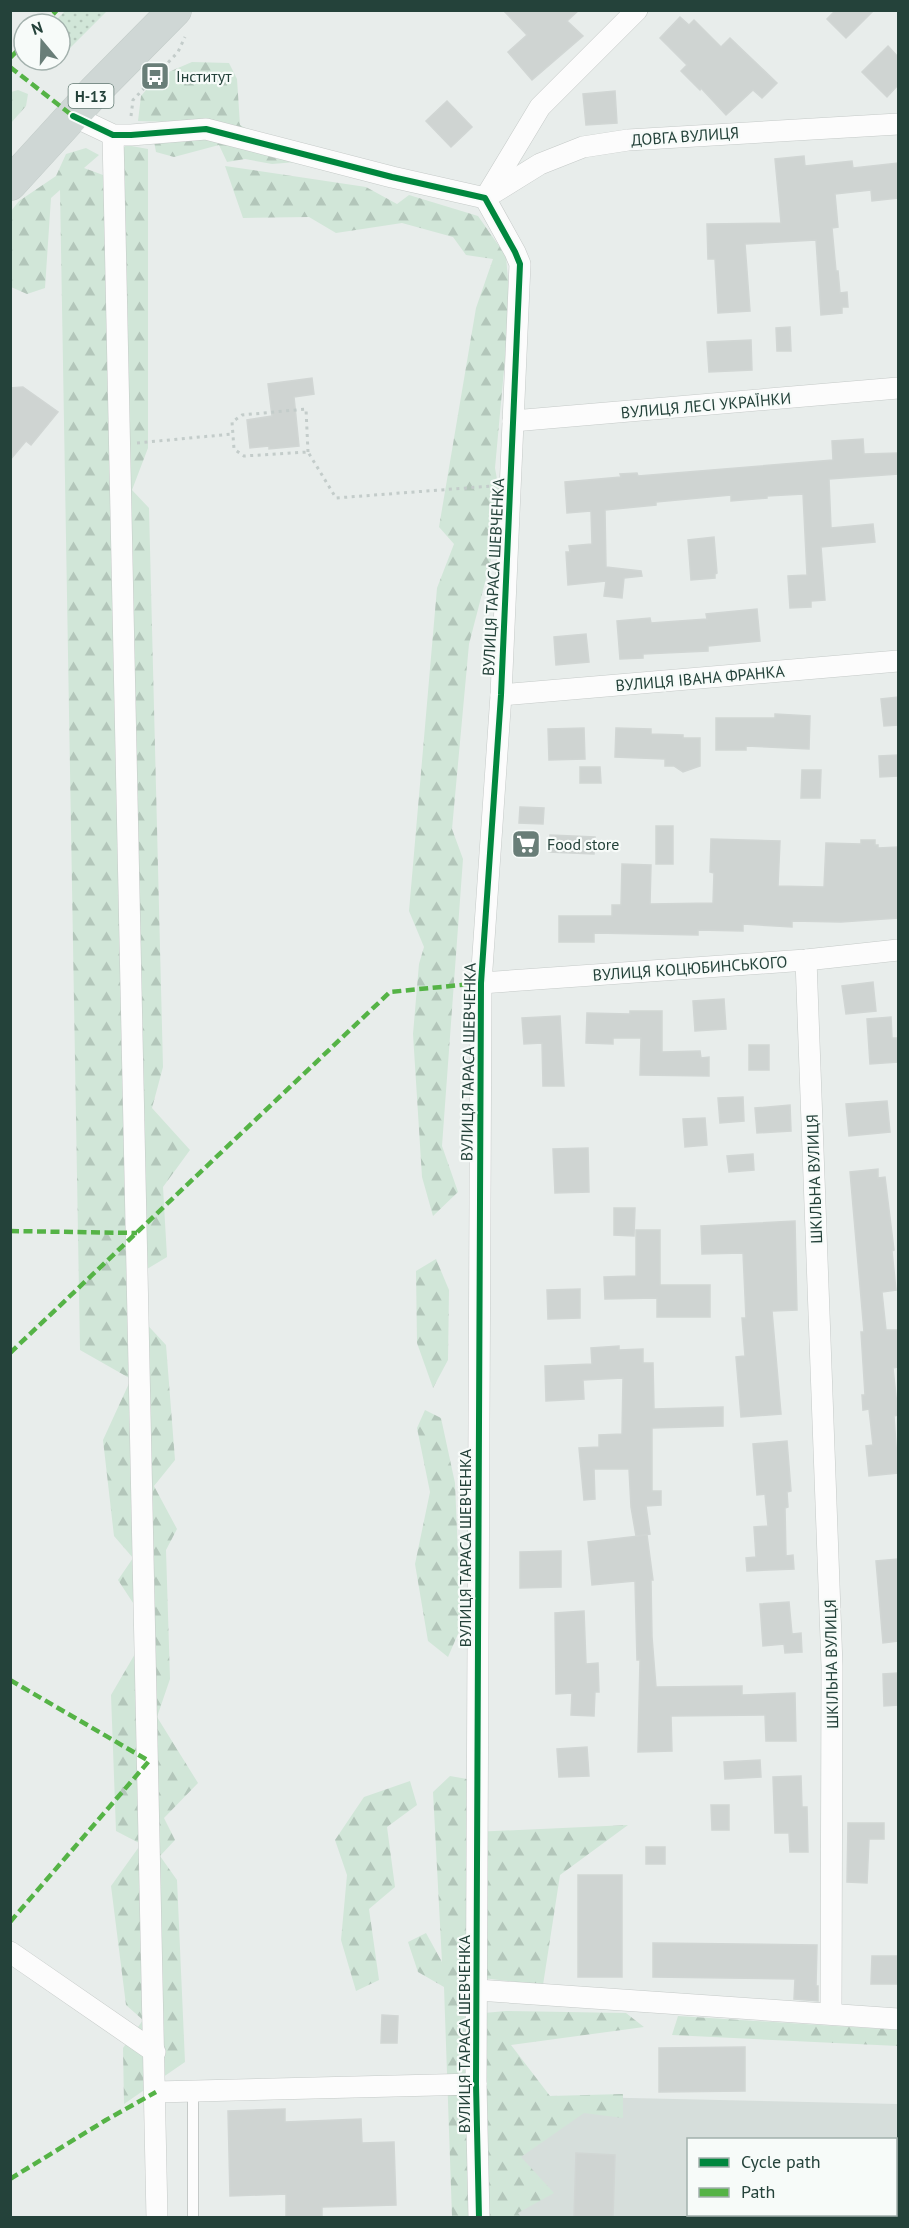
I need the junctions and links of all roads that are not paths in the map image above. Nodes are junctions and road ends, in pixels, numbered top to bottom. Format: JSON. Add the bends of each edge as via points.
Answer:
{"nodes":[{"id":1,"x":175,"y":10,"type":"edge"},
{"id":2,"x":637,"y":10,"type":"edge"},
{"id":3,"x":73,"y":116,"type":"junction"},
{"id":4,"x":898,"y":124,"type":"edge"},
{"id":5,"x":113,"y":135,"type":"junction"},
{"id":6,"x":10,"y":184,"type":"edge"},
{"id":7,"x":485,"y":198,"type":"junction"},
{"id":8,"x":898,"y":388,"type":"edge"},
{"id":9,"x":513,"y":421,"type":"junction"},
{"id":10,"x":898,"y":661,"type":"edge"},
{"id":11,"x":501,"y":695,"type":"junction"},
{"id":12,"x":898,"y":950,"type":"edge"},
{"id":13,"x":806,"y":960,"type":"junction"},
{"id":14,"x":481,"y":983,"type":"junction"},
{"id":15,"x":10,"y":1952,"type":"edge"},
{"id":16,"x":477,"y":1990,"type":"junction"},
{"id":17,"x":831,"y":2014,"type":"junction"},
{"id":18,"x":898,"y":2019,"type":"edge"},
{"id":19,"x":155,"y":2052,"type":"junction"},
{"id":20,"x":476,"y":2084,"type":"junction"},
{"id":21,"x":193,"y":2091,"type":"junction"},
{"id":22,"x":156,"y":2092,"type":"junction"},
{"id":23,"x":157,"y":2217,"type":"edge"},
{"id":24,"x":194,"y":2217,"type":"edge"},
{"id":25,"x":479,"y":2217,"type":"edge"}],
"edges":[{"from":1,"to":3,"type":"main road","number":"Н-13"},
{"from":2,"to":7,"type":"street","via":[[540,107]]},
{"from":3,"to":5,"type":"street"},
{"from":3,"to":6,"type":"main road","number":"Н-13"},
{"from":4,"to":7,"type":"street","name":"ДОВГА ВУЛИЦЯ","via":[[616,141],[583,147],[540,164]]},
{"from":5,"to":7,"type":"street","via":[[206,129]]},
{"from":5,"to":19,"type":"street"},
{"from":7,"to":9,"type":"street","name":"ВУЛИЦЯ ТАРАСА ШЕВЧЕНКА","via":[[520,264]]},
{"from":8,"to":9,"type":"street","name":"ВУЛИЦЯ ЛЕСІ УКРАЇНКИ"},
{"from":9,"to":11,"type":"street","name":"ВУЛИЦЯ ТАРАСА ШЕВЧЕНКА"},
{"from":10,"to":11,"type":"street","name":"ВУЛИЦЯ ІВАНА ФРАНКА"},
{"from":11,"to":14,"type":"street","name":"ВУЛИЦЯ ТАРАСА ШЕВЧЕНКА"},
{"from":12,"to":13,"type":"street","name":"ВУЛИЦЯ КОЦЮБИНСЬКОГО"},
{"from":13,"to":14,"type":"street","name":"ВУЛИЦЯ КОЦЮБИНСЬКОГО"},
{"from":13,"to":17,"type":"street","name":"ШКІЛЬНА ВУЛИЦЯ","via":[[832,1666]]},
{"from":14,"to":16,"type":"street","name":"ВУЛИЦЯ ТАРАСА ШЕВЧЕНКА"},
{"from":15,"to":19,"type":"street"},
{"from":16,"to":17,"type":"street"},
{"from":16,"to":20,"type":"street","name":"ВУЛИЦЯ ТАРАСА ШЕВЧЕНКА"},
{"from":17,"to":18,"type":"street"},
{"from":19,"to":22,"type":"street"},
{"from":20,"to":21,"type":"street"},
{"from":20,"to":25,"type":"street","name":"ВУЛИЦЯ ТАРАСА ШЕВЧЕНКА"},
{"from":21,"to":22,"type":"street"},
{"from":21,"to":24,"type":"lane"},
{"from":22,"to":23,"type":"street"}]}
